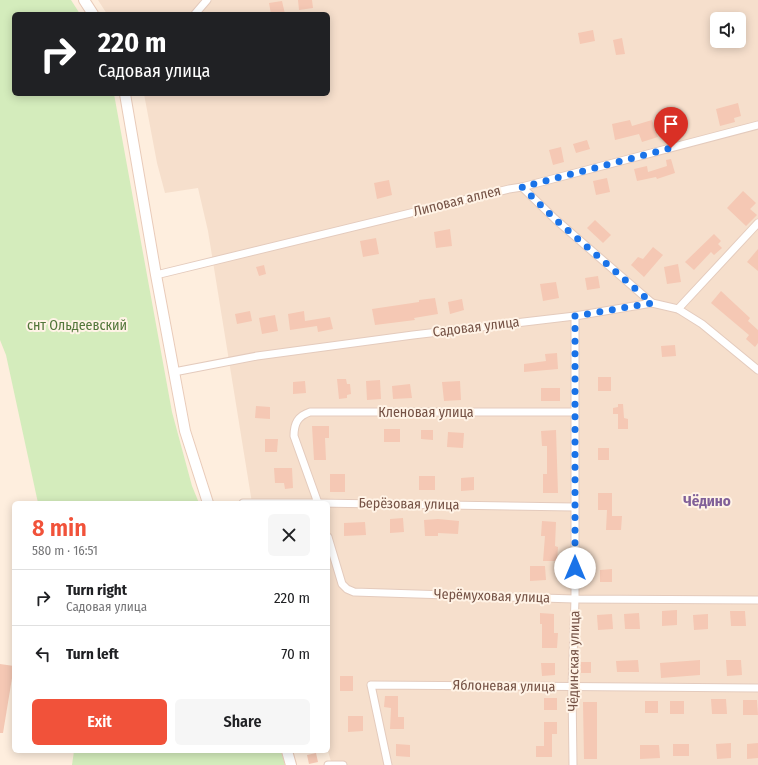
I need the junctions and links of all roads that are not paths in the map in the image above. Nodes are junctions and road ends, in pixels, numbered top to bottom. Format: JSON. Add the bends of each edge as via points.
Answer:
{"nodes":[{"id":1,"x":84,"y":0,"type":"edge"},
{"id":2,"x":207,"y":0,"type":"edge"},
{"id":3,"x":92,"y":12,"type":"edge"},
{"id":4,"x":197,"y":12,"type":"edge"},
{"id":5,"x":125,"y":96,"type":"edge"},
{"id":6,"x":758,"y":125,"type":"edge"},
{"id":7,"x":522,"y":187,"type":"junction"},
{"id":8,"x":758,"y":223,"type":"edge"},
{"id":9,"x":156,"y":275,"type":"junction"},
{"id":10,"x":652,"y":303,"type":"junction"},
{"id":11,"x":678,"y":309,"type":"junction"},
{"id":12,"x":575,"y":316,"type":"junction"},
{"id":13,"x":758,"y":370,"type":"edge"},
{"id":14,"x":174,"y":372,"type":"junction"},
{"id":15,"x":574,"y":412,"type":"junction"},
{"id":16,"x":207,"y":501,"type":"edge"},
{"id":17,"x":317,"y":501,"type":"edge"},
{"id":18,"x":330,"y":503,"type":"edge"},
{"id":19,"x":574,"y":507,"type":"junction"},
{"id":20,"x":330,"y":544,"type":"edge"},
{"id":21,"x":575,"y":599,"type":"junction"},
{"id":22,"x":758,"y":600,"type":"edge"},
{"id":23,"x":572,"y":687,"type":"junction"},
{"id":24,"x":758,"y":688,"type":"edge"},
{"id":25,"x":288,"y":753,"type":"edge"},
{"id":26,"x":291,"y":765,"type":"edge"},
{"id":27,"x":328,"y":765,"type":"edge"},
{"id":28,"x":343,"y":765,"type":"edge"},
{"id":29,"x":388,"y":765,"type":"edge"},
{"id":30,"x":573,"y":765,"type":"edge"}],
"edges":[{"from":1,"to":3,"type":"street"},
{"from":2,"to":4,"type":"street"},
{"from":5,"to":9,"type":"street"},
{"from":6,"to":7,"type":"street","name":"Липовая аллея"},
{"from":7,"to":9,"type":"street","name":"Липовая аллея","via":[[509,188]]},
{"from":7,"to":10,"type":"street"},
{"from":8,"to":11,"type":"street"},
{"from":9,"to":14,"type":"street"},
{"from":10,"to":11,"type":"street","name":"Садовая улица"},
{"from":10,"to":12,"type":"street","name":"Садовая улица"},
{"from":11,"to":13,"type":"street","name":"Садовая улица","via":[[702,324]]},
{"from":12,"to":14,"type":"street","name":"Садовая улица","via":[[257,356]]},
{"from":12,"to":15,"type":"street","name":"Чёдинская улица"},
{"from":14,"to":16,"type":"street","via":[[185,431]]},
{"from":15,"to":17,"type":"street","name":"Кленовая улица","via":[[303,414],[294,426],[294,436]]},
{"from":15,"to":19,"type":"street","name":"Чёдинская улица"},
{"from":18,"to":19,"type":"street","name":"Берёзовая улица"},
{"from":19,"to":21,"type":"street","name":"Чёдинская улица"},
{"from":20,"to":21,"type":"street","name":"Черёмуховая улица","via":[[342,584],[354,592]]},
{"from":21,"to":22,"type":"street","name":"Черёмуховая улица"},
{"from":21,"to":23,"type":"street","name":"Чёдинская улица"},
{"from":23,"to":24,"type":"street","name":"Яблоневая улица"},
{"from":23,"to":29,"type":"street","name":"Яблоневая улица","via":[[371,684]]},
{"from":23,"to":30,"type":"street","name":"Чёдинская улица"},
{"from":25,"to":26,"type":"street"},
{"from":27,"to":28,"type":"street"}]}
